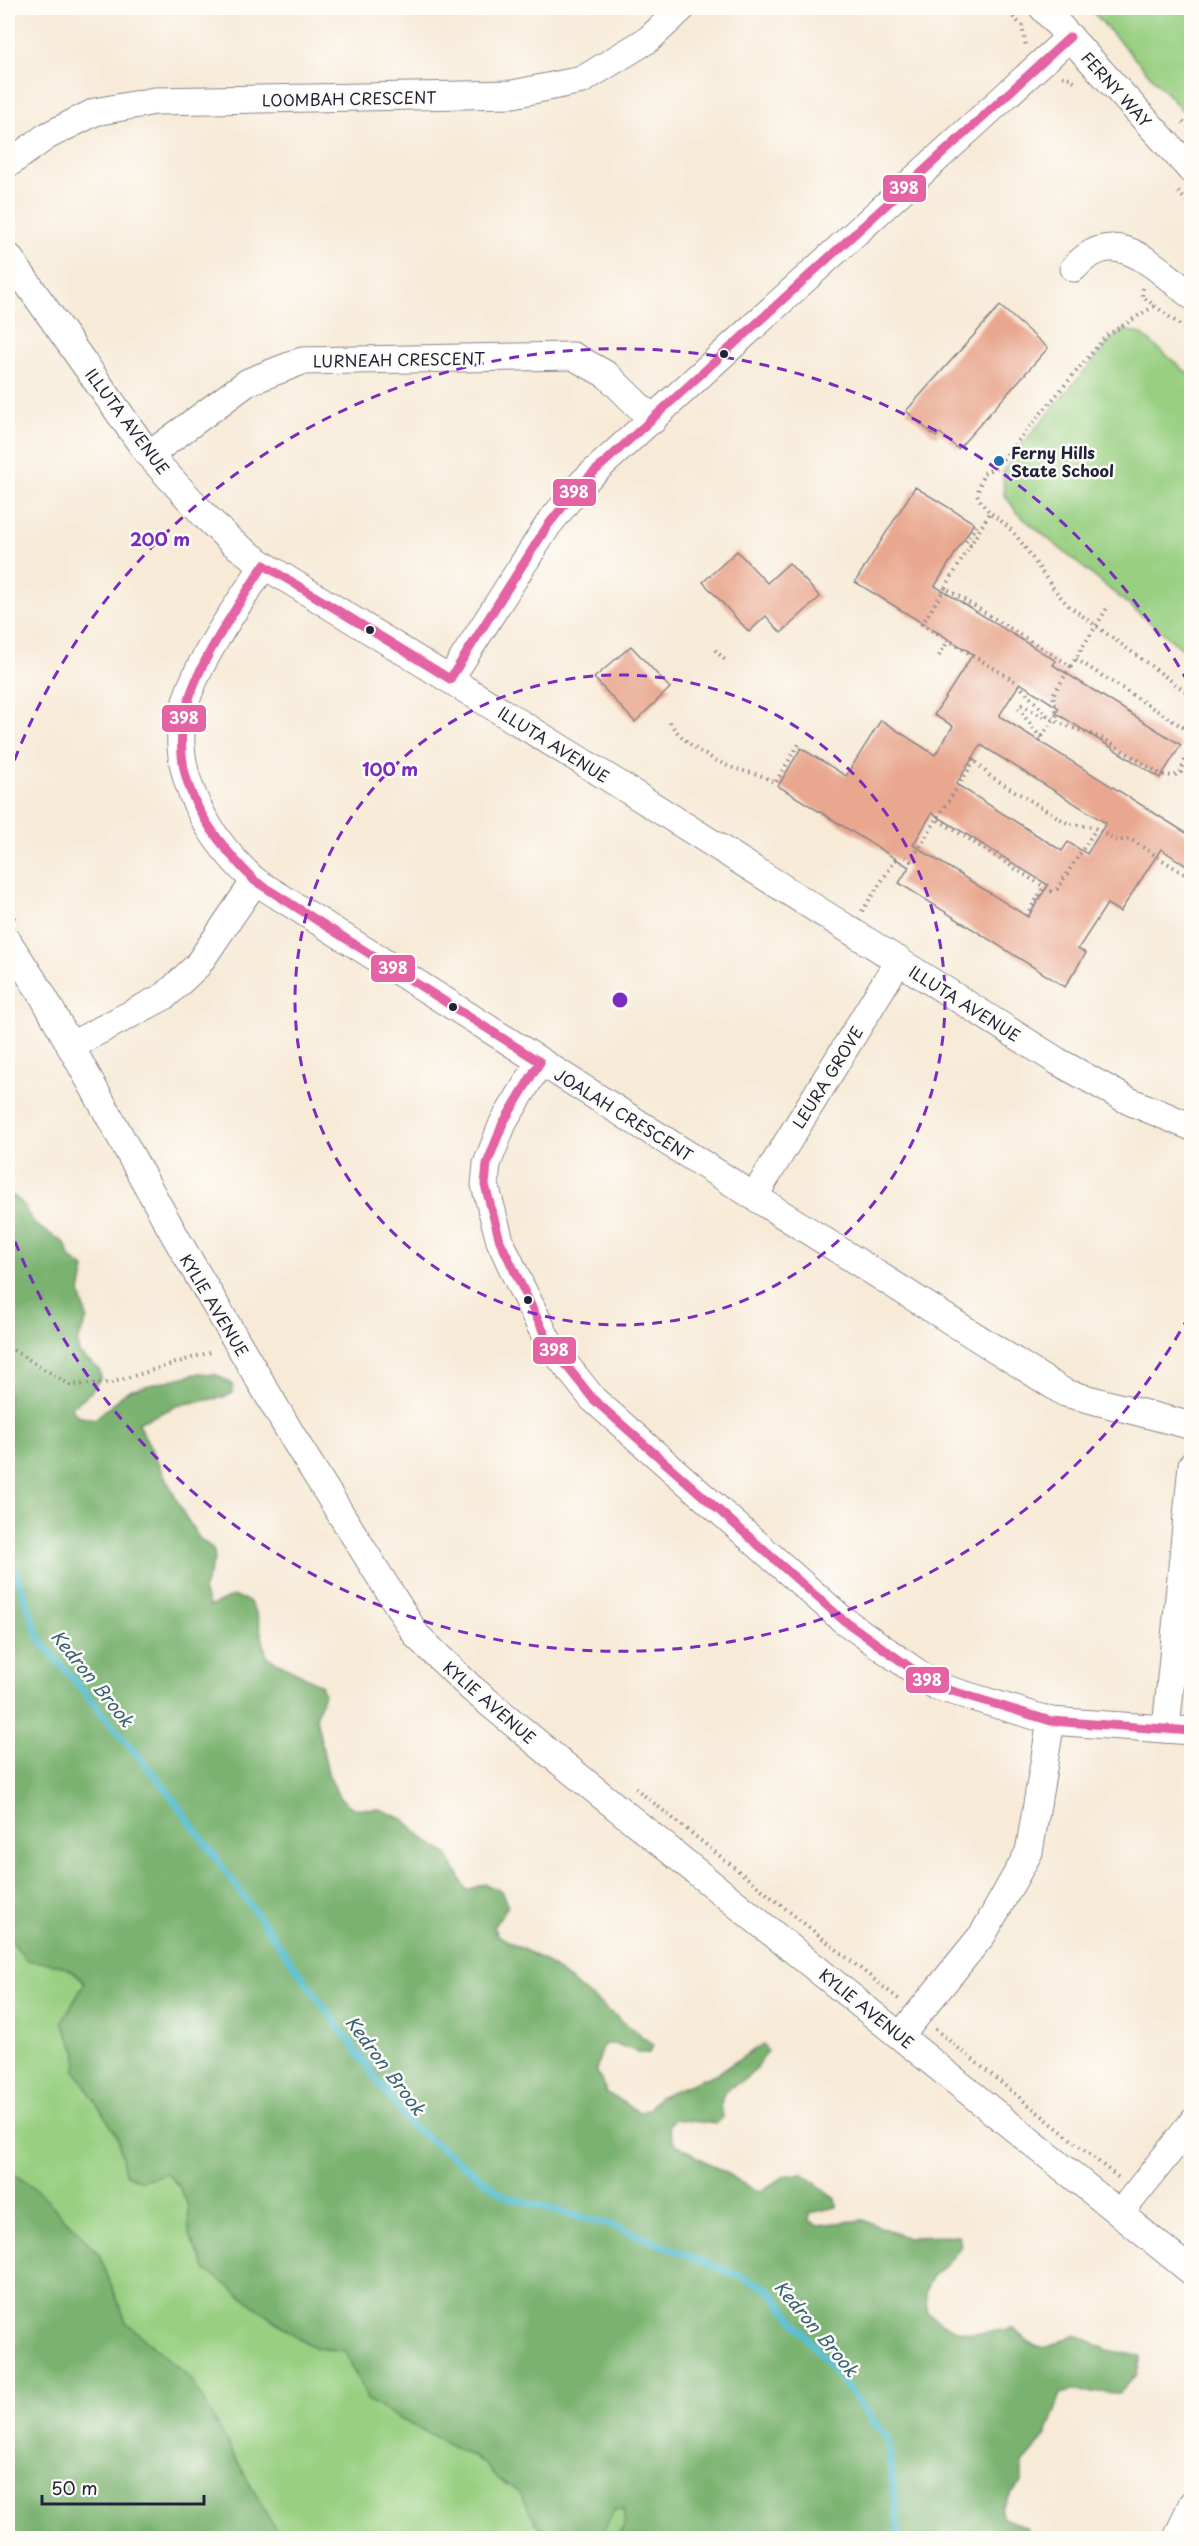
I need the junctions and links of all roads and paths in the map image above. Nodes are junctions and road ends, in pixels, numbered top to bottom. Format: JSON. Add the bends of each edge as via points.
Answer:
{"nodes":[{"id":1,"x":682,"y":8,"type":"edge"},
{"id":2,"x":1005,"y":8,"type":"edge"},
{"id":3,"x":1043,"y":8,"type":"edge"},
{"id":4,"x":1070,"y":37,"type":"junction"},
{"id":5,"x":1028,"y":53,"type":"dead end"},
{"id":6,"x":8,"y":164,"type":"edge"},
{"id":7,"x":1191,"y":171,"type":"edge"},
{"id":8,"x":10,"y":265,"type":"edge"},
{"id":9,"x":1074,"y":268,"type":"dead end"},
{"id":10,"x":1191,"y":296,"type":"edge"},
{"id":11,"x":1154,"y":306,"type":"dead end"},
{"id":12,"x":653,"y":420,"type":"junction"},
{"id":13,"x":149,"y":454,"type":"junction"},
{"id":14,"x":990,"y":514,"type":"junction"},
{"id":15,"x":978,"y":523,"type":"dead end"},
{"id":16,"x":971,"y":545,"type":"junction"},
{"id":17,"x":264,"y":565,"type":"junction"},
{"id":18,"x":945,"y":588,"type":"junction"},
{"id":19,"x":1110,"y":605,"type":"dead end"},
{"id":20,"x":1096,"y":627,"type":"junction"},
{"id":21,"x":948,"y":641,"type":"junction"},
{"id":22,"x":715,"y":651,"type":"dead end"},
{"id":23,"x":939,"y":656,"type":"dead end"},
{"id":24,"x":1076,"y":659,"type":"junction"},
{"id":25,"x":726,"y":661,"type":"dead end"},
{"id":26,"x":1071,"y":666,"type":"junction"},
{"id":27,"x":450,"y":679,"type":"junction"},
{"id":28,"x":1191,"y":696,"type":"edge"},
{"id":29,"x":1047,"y":715,"type":"junction"},
{"id":30,"x":1053,"y":719,"type":"junction"},
{"id":31,"x":670,"y":722,"type":"dead end"},
{"id":32,"x":1191,"y":733,"type":"edge"},
{"id":33,"x":1191,"y":739,"type":"edge"},
{"id":34,"x":799,"y":744,"type":"dead end"},
{"id":35,"x":938,"y":819,"type":"junction"},
{"id":36,"x":1096,"y":829,"type":"junction"},
{"id":37,"x":905,"y":857,"type":"dead end"},
{"id":38,"x":896,"y":859,"type":"dead end"},
{"id":39,"x":1191,"y":879,"type":"edge"},
{"id":40,"x":255,"y":881,"type":"junction"},
{"id":41,"x":1044,"y":886,"type":"junction"},
{"id":42,"x":867,"y":904,"type":"dead end"},
{"id":43,"x":8,"y":907,"type":"edge"},
{"id":44,"x":1026,"y":916,"type":"dead end"},
{"id":45,"x":14,"y":934,"type":"edge"},
{"id":46,"x":899,"y":960,"type":"junction"},
{"id":47,"x":70,"y":1046,"type":"junction"},
{"id":48,"x":540,"y":1062,"type":"junction"},
{"id":49,"x":1191,"y":1127,"type":"edge"},
{"id":50,"x":755,"y":1195,"type":"junction"},
{"id":51,"x":238,"y":1343,"type":"junction"},
{"id":52,"x":8,"y":1347,"type":"edge"},
{"id":53,"x":1191,"y":1426,"type":"edge"},
{"id":54,"x":1191,"y":1465,"type":"edge"},
{"id":55,"x":1052,"y":1721,"type":"junction"},
{"id":56,"x":1179,"y":1730,"type":"edge"},
{"id":57,"x":631,"y":1785,"type":"dead end"},
{"id":58,"x":909,"y":2025,"type":"junction"},
{"id":59,"x":1191,"y":2123,"type":"edge"},
{"id":60,"x":1129,"y":2202,"type":"junction"},
{"id":61,"x":1191,"y":2272,"type":"edge"},
{"id":62,"x":1191,"y":2504,"type":"edge"},
{"id":63,"x":1177,"y":2538,"type":"edge"}],
"edges":[{"from":1,"to":6,"type":"street","name":"LOOMBAH CRESCENT","via":[[649,39],[582,80],[513,94],[155,101],[94,112],[46,136]]},
{"from":2,"to":5,"type":"path","via":[[1022,26]]},
{"from":3,"to":4,"type":"street","name":"FERNY WAY"},
{"from":4,"to":7,"type":"street","name":"FERNY WAY"},
{"from":4,"to":12,"type":"street"},
{"from":8,"to":13,"type":"street","name":"ILLUTA AVENUE"},
{"from":9,"to":10,"type":"street","via":[[1092,251],[1117,247],[1139,256]]},
{"from":11,"to":14,"type":"path","via":[[1106,336],[996,467],[983,474],[977,494]]},
{"from":12,"to":13,"type":"street","name":"LURNEAH CRESCENT","via":[[607,375],[573,356],[302,361],[248,382]]},
{"from":12,"to":27,"type":"street","via":[[565,502]]},
{"from":13,"to":17,"type":"street","name":"ILLUTA AVENUE","via":[[205,516]]},
{"from":14,"to":16,"type":"path"},
{"from":14,"to":20,"type":"path","via":[[1012,531],[1054,591]]},
{"from":15,"to":16,"type":"path","via":[[966,542]]},
{"from":16,"to":18,"type":"path"},
{"from":17,"to":27,"type":"street","name":"ILLUTA AVENUE"},
{"from":17,"to":40,"type":"street","name":"JOALAH CRESCENT","via":[[191,688],[181,758],[189,787],[210,830],[234,862]]},
{"from":18,"to":21,"type":"path","via":[[922,624]]},
{"from":18,"to":26,"type":"path"},
{"from":19,"to":20,"type":"path"},
{"from":20,"to":24,"type":"path"},
{"from":20,"to":28,"type":"path"},
{"from":21,"to":23,"type":"path"},
{"from":21,"to":29,"type":"path","via":[[1016,682]]},
{"from":22,"to":25,"type":"path"},
{"from":24,"to":26,"type":"path"},
{"from":24,"to":32,"type":"path"},
{"from":26,"to":30,"type":"path","via":[[1053,695],[1057,711]]},
{"from":27,"to":46,"type":"street","name":"ILLUTA AVENUE"},
{"from":29,"to":30,"type":"path"},
{"from":29,"to":30,"type":"path","via":[[1045,718],[1022,705],[1018,708],[1040,739]]},
{"from":30,"to":33,"type":"path","via":[[1104,739],[1162,775],[1180,772]]},
{"from":31,"to":34,"type":"path","via":[[676,734],[723,764],[759,773],[775,783]]},
{"from":35,"to":36,"type":"path","via":[[974,759],[990,776],[1069,824]]},
{"from":35,"to":37,"type":"path","via":[[911,861]]},
{"from":35,"to":41,"type":"path"},
{"from":36,"to":39,"type":"path","via":[[1117,841],[1130,840]]},
{"from":36,"to":41,"type":"path","via":[[1057,889],[1051,891]]},
{"from":38,"to":42,"type":"path"},
{"from":40,"to":47,"type":"street","via":[[197,966],[165,996]]},
{"from":40,"to":48,"type":"street","name":"JOALAH CRESCENT"},
{"from":41,"to":44,"type":"path"},
{"from":43,"to":45,"type":"path"},
{"from":45,"to":47,"type":"street","name":"KYLIE AVENUE"},
{"from":46,"to":49,"type":"street","name":"ILLUTA AVENUE","via":[[1057,1061],[1129,1101]]},
{"from":46,"to":50,"type":"street","name":"LEURA GROVE"},
{"from":47,"to":51,"type":"street","name":"KYLIE AVENUE"},
{"from":48,"to":50,"type":"street","name":"JOALAH CRESCENT"},
{"from":48,"to":55,"type":"street","via":[[503,1123],[487,1164],[485,1185],[500,1241],[550,1345],[570,1373],[593,1399],[842,1619],[936,1686]]},
{"from":50,"to":53,"type":"street","name":"JOALAH CRESCENT","via":[[1065,1393]]},
{"from":51,"to":52,"type":"path","via":[[111,1383],[70,1385]]},
{"from":51,"to":58,"type":"street","name":"KYLIE AVENUE","via":[[417,1636],[470,1687],[553,1756]]},
{"from":54,"to":56,"type":"street"},
{"from":55,"to":56,"type":"street"},
{"from":55,"to":58,"type":"street","via":[[1029,1852],[983,1934]]},
{"from":57,"to":58,"type":"path"},
{"from":58,"to":60,"type":"street","name":"KYLIE AVENUE"},
{"from":58,"to":60,"type":"path"},
{"from":59,"to":60,"type":"street"},
{"from":60,"to":61,"type":"street","name":"KYLIE AVENUE"},
{"from":62,"to":63,"type":"street"}]}
